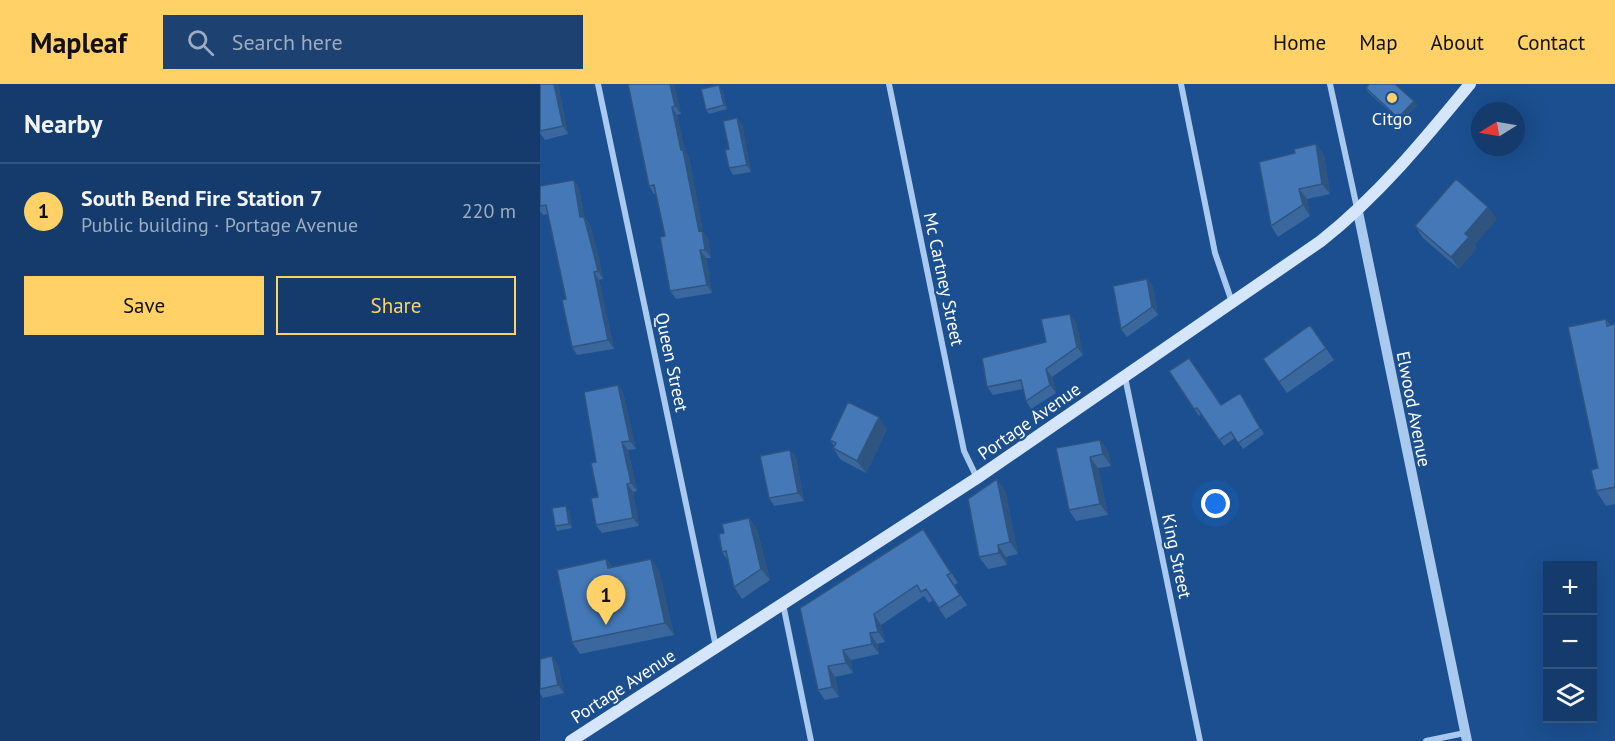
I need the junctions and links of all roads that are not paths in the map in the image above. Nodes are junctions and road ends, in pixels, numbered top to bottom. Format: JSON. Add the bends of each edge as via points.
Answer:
{"nodes":[{"id":1,"x":598,"y":84,"type":"edge"},
{"id":2,"x":888,"y":84,"type":"edge"},
{"id":3,"x":1181,"y":84,"type":"edge"},
{"id":4,"x":1330,"y":84,"type":"edge"},
{"id":5,"x":1470,"y":84,"type":"edge"},
{"id":6,"x":1358,"y":212,"type":"junction"},
{"id":7,"x":1233,"y":303,"type":"junction"},
{"id":8,"x":1125,"y":376,"type":"junction"},
{"id":9,"x":977,"y":478,"type":"junction"},
{"id":10,"x":783,"y":603,"type":"junction"},
{"id":11,"x":716,"y":647,"type":"junction"},
{"id":12,"x":1466,"y":737,"type":"edge"},
{"id":13,"x":571,"y":741,"type":"edge"},
{"id":14,"x":811,"y":741,"type":"edge"},
{"id":15,"x":1200,"y":741,"type":"edge"},
{"id":16,"x":1426,"y":741,"type":"edge"}],
"edges":[{"from":1,"to":11,"type":"street","name":"Queen Street"},
{"from":2,"to":9,"type":"street","name":"Mc Cartney Street","via":[[964,451]]},
{"from":3,"to":7,"type":"street","via":[[1215,253]]},
{"from":4,"to":6,"type":"street","name":"Elwood Avenue"},
{"from":5,"to":6,"type":"main road","name":"Portage Avenue"},
{"from":6,"to":7,"type":"main road","name":"Portage Avenue"},
{"from":6,"to":12,"type":"street","name":"Elwood Avenue"},
{"from":7,"to":8,"type":"main road","name":"Portage Avenue"},
{"from":8,"to":9,"type":"main road","name":"Portage Avenue"},
{"from":8,"to":15,"type":"street","name":"King Street"},
{"from":9,"to":10,"type":"main road","name":"Portage Avenue"},
{"from":10,"to":11,"type":"main road","name":"Portage Avenue"},
{"from":10,"to":14,"type":"street"},
{"from":11,"to":13,"type":"main road","name":"Portage Avenue"},
{"from":12,"to":16,"type":"street"}]}
